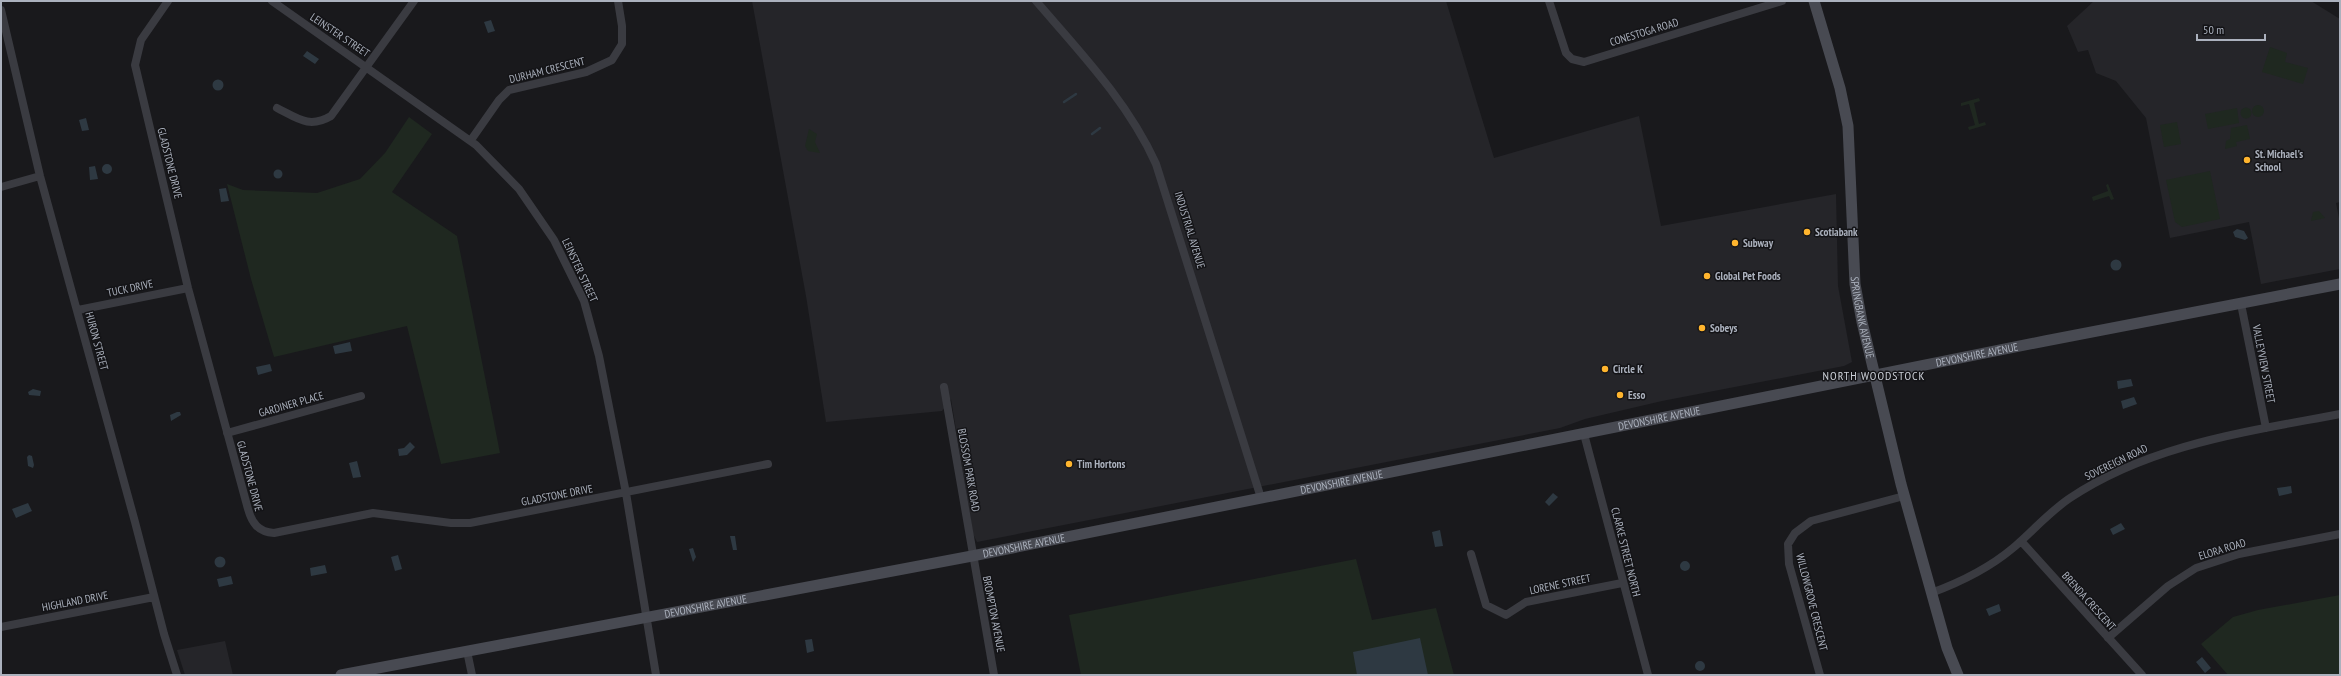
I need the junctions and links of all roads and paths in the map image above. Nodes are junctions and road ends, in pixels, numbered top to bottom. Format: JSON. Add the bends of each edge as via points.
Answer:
{"nodes":[{"id":1,"x":168,"y":1,"type":"edge"},
{"id":2,"x":272,"y":1,"type":"edge"},
{"id":3,"x":414,"y":1,"type":"edge"},
{"id":4,"x":618,"y":1,"type":"edge"},
{"id":5,"x":1036,"y":1,"type":"edge"},
{"id":6,"x":1549,"y":1,"type":"edge"},
{"id":7,"x":1782,"y":1,"type":"edge"},
{"id":8,"x":1814,"y":1,"type":"edge"},
{"id":9,"x":1,"y":10,"type":"edge"},
{"id":10,"x":366,"y":66,"type":"junction"},
{"id":11,"x":277,"y":108,"type":"dead end"},
{"id":12,"x":470,"y":140,"type":"junction"},
{"id":13,"x":40,"y":176,"type":"junction"},
{"id":14,"x":1,"y":187,"type":"edge"},
{"id":15,"x":2340,"y":284,"type":"edge"},
{"id":16,"x":188,"y":288,"type":"junction"},
{"id":17,"x":2241,"y":304,"type":"junction"},
{"id":18,"x":78,"y":310,"type":"junction"},
{"id":19,"x":1874,"y":376,"type":"junction"},
{"id":20,"x":944,"y":387,"type":"dead end"},
{"id":21,"x":361,"y":396,"type":"dead end"},
{"id":22,"x":2340,"y":414,"type":"edge"},
{"id":23,"x":2266,"y":428,"type":"junction"},
{"id":24,"x":227,"y":433,"type":"junction"},
{"id":25,"x":1584,"y":434,"type":"junction"},
{"id":26,"x":768,"y":464,"type":"dead end"},
{"id":27,"x":626,"y":493,"type":"junction"},
{"id":28,"x":1904,"y":496,"type":"junction"},
{"id":29,"x":1261,"y":498,"type":"junction"},
{"id":30,"x":2340,"y":534,"type":"edge"},
{"id":31,"x":2021,"y":541,"type":"junction"},
{"id":32,"x":1471,"y":554,"type":"dead end"},
{"id":33,"x":972,"y":556,"type":"junction"},
{"id":34,"x":1622,"y":583,"type":"junction"},
{"id":35,"x":1931,"y":592,"type":"junction"},
{"id":36,"x":154,"y":597,"type":"junction"},
{"id":37,"x":647,"y":616,"type":"junction"},
{"id":38,"x":1,"y":627,"type":"edge"},
{"id":39,"x":2108,"y":638,"type":"junction"},
{"id":40,"x":467,"y":651,"type":"junction"},
{"id":41,"x":177,"y":675,"type":"edge"},
{"id":42,"x":341,"y":675,"type":"edge"},
{"id":43,"x":472,"y":675,"type":"edge"},
{"id":44,"x":656,"y":675,"type":"edge"},
{"id":45,"x":994,"y":675,"type":"edge"},
{"id":46,"x":1648,"y":675,"type":"edge"},
{"id":47,"x":1820,"y":675,"type":"edge"},
{"id":48,"x":1958,"y":675,"type":"edge"},
{"id":49,"x":2142,"y":675,"type":"edge"}],
"edges":[{"from":1,"to":16,"type":"street","name":"GLADSTONE DRIVE","via":[[141,40],[135,65]]},
{"from":2,"to":10,"type":"street","name":"LEINSTER STREET"},
{"from":3,"to":10,"type":"street"},
{"from":4,"to":12,"type":"street","name":"DURHAM CRESCENT","via":[[622,44],[612,60],[586,72],[509,90]]},
{"from":5,"to":29,"type":"street","name":"INDUSTRIAL AVENUE","via":[[1118,99],[1138,128],[1156,164]]},
{"from":6,"to":7,"type":"street","name":"CONESTOGA ROAD","via":[[1566,53],[1572,59],[1584,62]]},
{"from":8,"to":19,"type":"main road","name":"SPRINGBANK AVENUE","via":[[1847,119],[1855,284]]},
{"from":9,"to":13,"type":"street","name":"HURON STREET"},
{"from":10,"to":11,"type":"street","via":[[338,110],[324,120],[310,123]]},
{"from":10,"to":12,"type":"street","name":"LEINSTER STREET"},
{"from":12,"to":27,"type":"street","name":"LEINSTER STREET","via":[[505,173],[531,205],[573,275],[589,315],[599,356]]},
{"from":13,"to":14,"type":"street"},
{"from":13,"to":18,"type":"street","name":"HURON STREET"},
{"from":15,"to":17,"type":"main road","name":"DEVONSHIRE AVENUE"},
{"from":16,"to":18,"type":"street","name":"TUCK DRIVE"},
{"from":16,"to":24,"type":"street","name":"GLADSTONE DRIVE"},
{"from":17,"to":19,"type":"main road","name":"DEVONSHIRE AVENUE"},
{"from":17,"to":23,"type":"street","name":"VALLEYVIEW STREET"},
{"from":18,"to":36,"type":"street","name":"HURON STREET"},
{"from":19,"to":25,"type":"main road","name":"DEVONSHIRE AVENUE"},
{"from":19,"to":28,"type":"main road","name":"SPRINGBANK AVENUE"},
{"from":20,"to":33,"type":"street","name":"BLOSSOM PARK ROAD"},
{"from":21,"to":24,"type":"street","name":"GARDINER PLACE"},
{"from":22,"to":23,"type":"street","name":"SOVEREIGN ROAD"},
{"from":23,"to":31,"type":"street","name":"SOVEREIGN ROAD","via":[[2172,449],[2133,464],[2069,499]]},
{"from":24,"to":27,"type":"street","name":"GLADSTONE DRIVE","via":[[251,520],[254,526],[266,532],[373,513],[450,523],[470,523]]},
{"from":25,"to":29,"type":"main road","name":"DEVONSHIRE AVENUE"},
{"from":25,"to":34,"type":"street","name":"CLARKE STREET NORTH"},
{"from":26,"to":27,"type":"street","name":"GLADSTONE DRIVE"},
{"from":27,"to":37,"type":"street","name":"LEINSTER STREET"},
{"from":28,"to":35,"type":"main road","name":"SPRINGBANK AVENUE"},
{"from":28,"to":47,"type":"street","name":"WILLOWGROVE CRESCENT","via":[[1811,521],[1799,528],[1788,544],[1789,564]]},
{"from":29,"to":33,"type":"main road","name":"DEVONSHIRE AVENUE"},
{"from":30,"to":39,"type":"street","name":"ELORA ROAD","via":[[2240,554],[2196,568],[2168,586]]},
{"from":31,"to":35,"type":"street","name":"SOVEREIGN ROAD","via":[[1976,574]]},
{"from":31,"to":39,"type":"street","name":"BRENDA CRESCENT"},
{"from":32,"to":34,"type":"street","name":"LORENE STREET","via":[[1486,605],[1506,615],[1526,602]]},
{"from":33,"to":37,"type":"main road","name":"DEVONSHIRE AVENUE"},
{"from":33,"to":45,"type":"street","name":"BROMPTON AVENUE"},
{"from":34,"to":46,"type":"street","name":"CLARKE STREET NORTH"},
{"from":35,"to":48,"type":"main road","name":"SPRINGBANK AVENUE","via":[[1947,648]]},
{"from":36,"to":38,"type":"street","name":"HIGHLAND DRIVE"},
{"from":36,"to":41,"type":"street","name":"HURON STREET"},
{"from":37,"to":40,"type":"main road","name":"DEVONSHIRE AVENUE"},
{"from":37,"to":44,"type":"street","name":"LEINSTER STREET"},
{"from":39,"to":49,"type":"street","name":"BRENDA CRESCENT"},
{"from":40,"to":42,"type":"main road","name":"DEVONSHIRE AVENUE"},
{"from":40,"to":43,"type":"street"}]}
